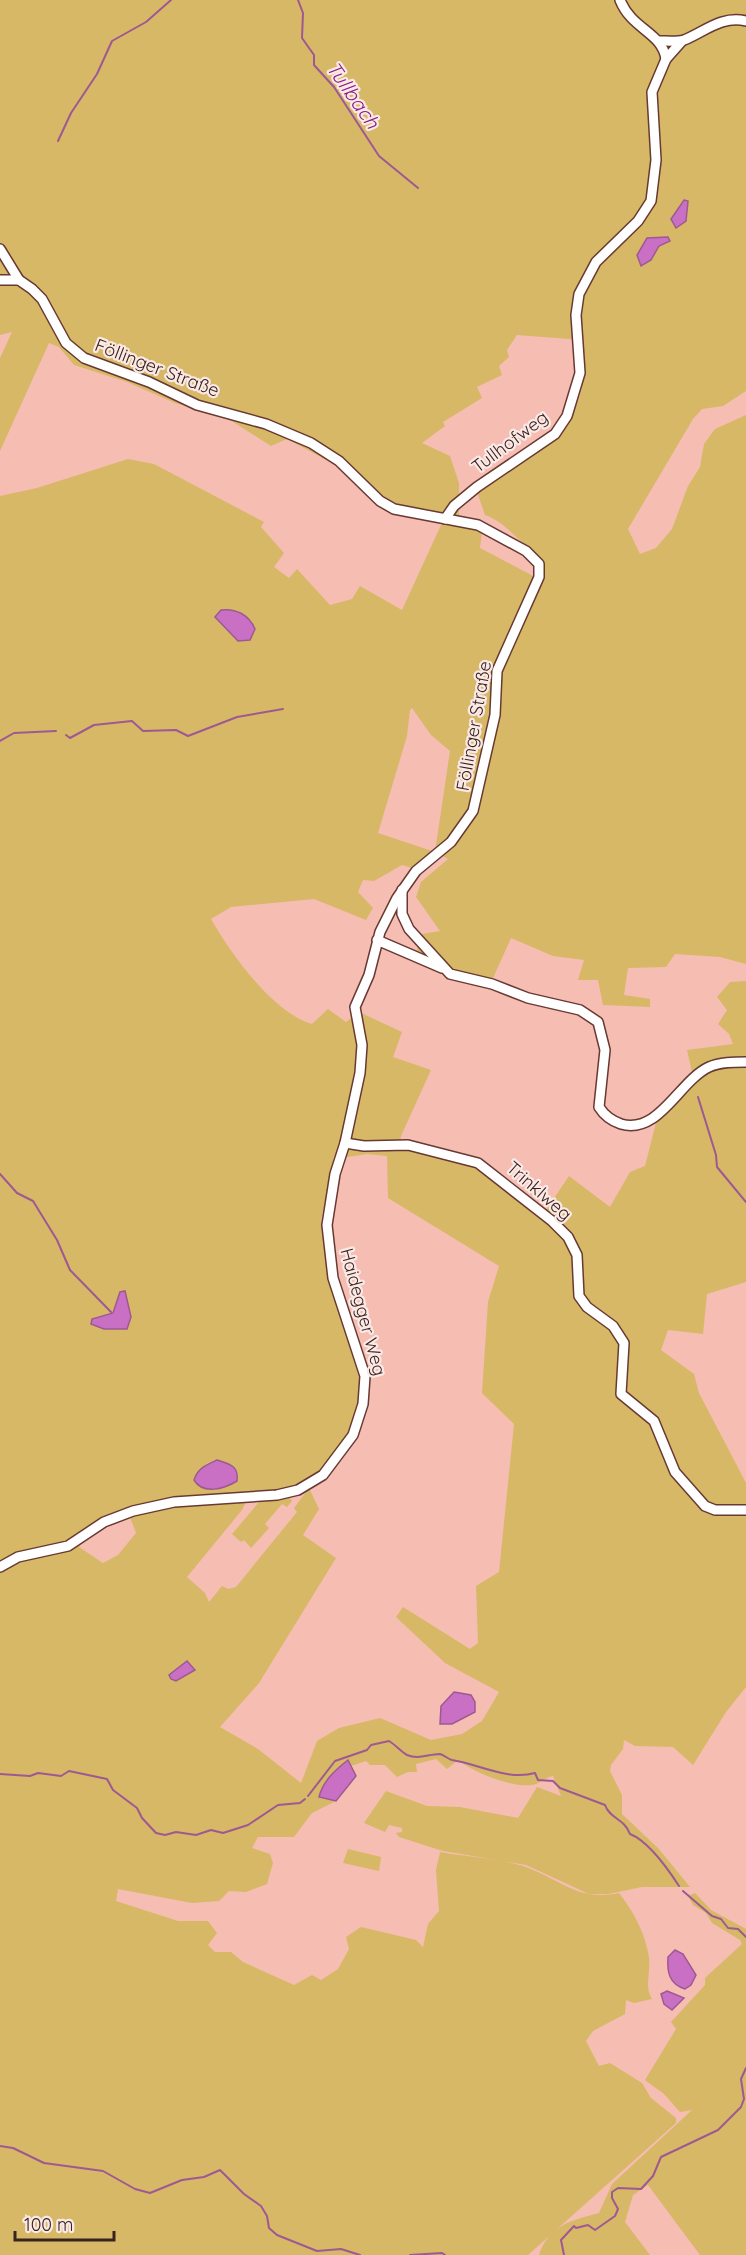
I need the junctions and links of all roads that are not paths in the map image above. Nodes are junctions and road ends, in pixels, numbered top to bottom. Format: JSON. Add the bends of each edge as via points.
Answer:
{"nodes":[{"id":1,"x":620,"y":0,"type":"edge"},
{"id":2,"x":746,"y":21,"type":"edge"},
{"id":3,"x":660,"y":41,"type":"junction"},
{"id":4,"x":682,"y":41,"type":"junction"},
{"id":5,"x":666,"y":59,"type":"junction"},
{"id":6,"x":0,"y":249,"type":"edge"},
{"id":7,"x":0,"y":280,"type":"edge"},
{"id":8,"x":19,"y":280,"type":"junction"},
{"id":9,"x":445,"y":519,"type":"junction"},
{"id":10,"x":402,"y":890,"type":"junction"},
{"id":11,"x":377,"y":940,"type":"junction"},
{"id":12,"x":444,"y":968,"type":"junction"},
{"id":13,"x":746,"y":1062,"type":"edge"},
{"id":14,"x":345,"y":1143,"type":"junction"},
{"id":15,"x":746,"y":1510,"type":"edge"},
{"id":16,"x":0,"y":1567,"type":"edge"}],
"edges":[{"from":1,"to":3,"type":"street","via":[[625,13]]},
{"from":2,"to":4,"type":"street","via":[[714,24]]},
{"from":3,"to":4,"type":"street"},
{"from":3,"to":5,"type":"street"},
{"from":4,"to":5,"type":"street","name":"Tullhofweg"},
{"from":5,"to":9,"type":"street","name":"Tullhofweg","via":[[652,92],[655,189],[646,210],[604,252],[579,294],[576,315],[580,373],[567,416],[555,434],[477,487]]},
{"from":6,"to":8,"type":"street","name":"Föllinger Straße"},
{"from":7,"to":8,"type":"street"},
{"from":8,"to":9,"type":"street","name":"Föllinger Straße","via":[[42,299],[66,343],[84,358],[197,405],[255,420],[311,443],[339,461],[380,501],[394,509]]},
{"from":9,"to":10,"type":"street","name":"Föllinger Straße","via":[[478,525],[526,551],[539,564],[539,577],[497,671],[495,715],[473,811],[451,842],[416,871]]},
{"from":10,"to":11,"type":"street","name":"Haidegger Weg"},
{"from":10,"to":12,"type":"street","via":[[402,914],[409,929]]},
{"from":11,"to":12,"type":"street"},
{"from":11,"to":14,"type":"street","name":"Haidegger Weg","via":[[369,975],[355,1007],[362,1054]]},
{"from":12,"to":13,"type":"street","via":[[457,976],[592,1016],[601,1029],[604,1044],[599,1107],[614,1122],[637,1125],[651,1120],[709,1067]]},
{"from":14,"to":15,"type":"street","name":"Trinklweg","via":[[408,1145],[478,1163],[552,1221],[577,1255],[579,1296],[613,1326],[624,1343],[621,1394],[654,1421],[675,1472],[705,1506],[715,1510]]},
{"from":14,"to":16,"type":"street","name":"Haidegger Weg","via":[[330,1195],[327,1238],[333,1278],[363,1365],[366,1387],[358,1425],[332,1466],[298,1490],[277,1495],[174,1502],[133,1511],[104,1522],[68,1546],[18,1557]]}]}
